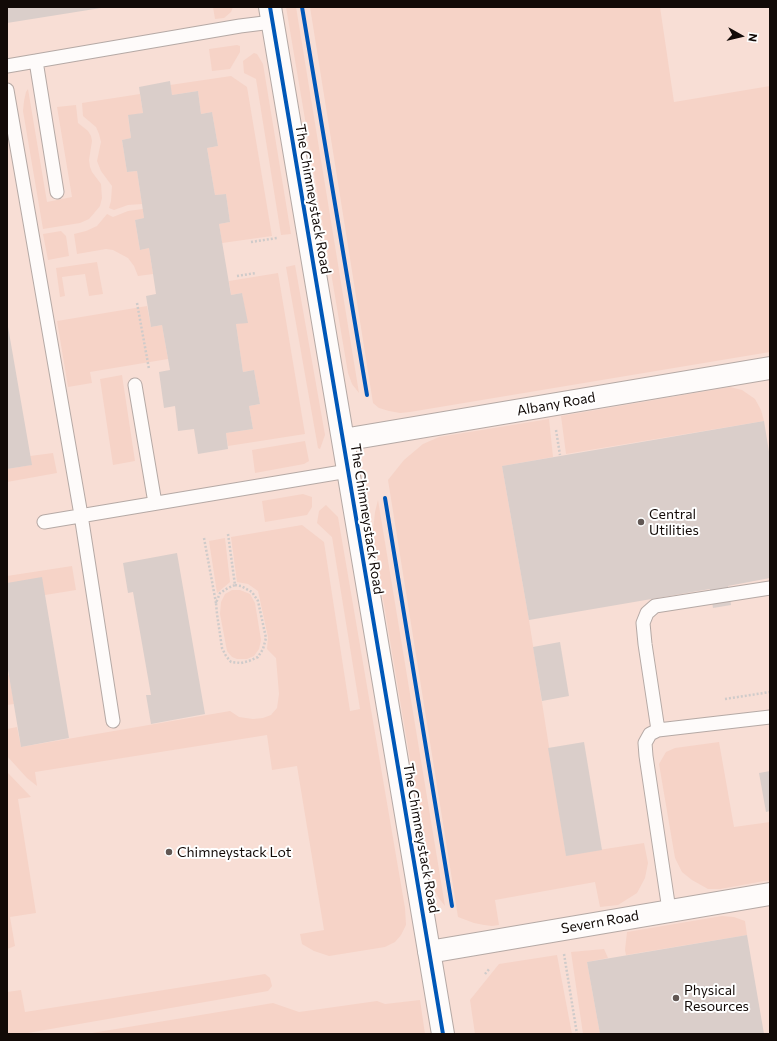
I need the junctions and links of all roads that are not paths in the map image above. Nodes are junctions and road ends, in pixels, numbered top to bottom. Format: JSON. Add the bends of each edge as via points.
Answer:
{"nodes":[{"id":1,"x":271,"y":15,"type":"edge"},
{"id":2,"x":36,"y":61,"type":"junction"},
{"id":3,"x":7,"y":66,"type":"edge"},
{"id":4,"x":7,"y":90,"type":"edge"},
{"id":5,"x":57,"y":192,"type":"dead end"},
{"id":6,"x":770,"y":368,"type":"edge"},
{"id":7,"x":135,"y":385,"type":"dead end"},
{"id":8,"x":343,"y":440,"type":"junction"},
{"id":9,"x":348,"y":471,"type":"junction"},
{"id":10,"x":155,"y":503,"type":"junction"},
{"id":11,"x":81,"y":515,"type":"junction"},
{"id":12,"x":44,"y":522,"type":"dead end"},
{"id":13,"x":770,"y":588,"type":"edge"},
{"id":14,"x":770,"y":717,"type":"edge"},
{"id":15,"x":113,"y":721,"type":"dead end"},
{"id":16,"x":658,"y":730,"type":"junction"},
{"id":17,"x":770,"y":894,"type":"edge"},
{"id":18,"x":669,"y":910,"type":"junction"},
{"id":19,"x":430,"y":952,"type":"junction"},
{"id":20,"x":443,"y":1034,"type":"edge"}],
"edges":[{"from":1,"to":2,"type":"lane","via":[[240,26]]},
{"from":1,"to":8,"type":"street","name":"The Chimneystack Road"},
{"from":2,"to":3,"type":"lane"},
{"from":2,"to":5,"type":"lane"},
{"from":4,"to":11,"type":"lane"},
{"from":6,"to":8,"type":"street","name":"Albany Road"},
{"from":7,"to":10,"type":"lane"},
{"from":8,"to":9,"type":"street","name":"The Chimneystack Road"},
{"from":9,"to":10,"type":"lane"},
{"from":9,"to":19,"type":"street","name":"The Chimneystack Road"},
{"from":10,"to":11,"type":"lane"},
{"from":11,"to":12,"type":"lane"},
{"from":11,"to":15,"type":"lane"},
{"from":13,"to":16,"type":"lane","via":[[655,606],[647,613],[643,624]]},
{"from":14,"to":16,"type":"lane"},
{"from":16,"to":18,"type":"lane","via":[[650,734],[645,743]]},
{"from":17,"to":18,"type":"street","name":"Severn Road"},
{"from":18,"to":19,"type":"street","name":"Severn Road"},
{"from":19,"to":20,"type":"street","name":"The Chimneystack Road"}]}
